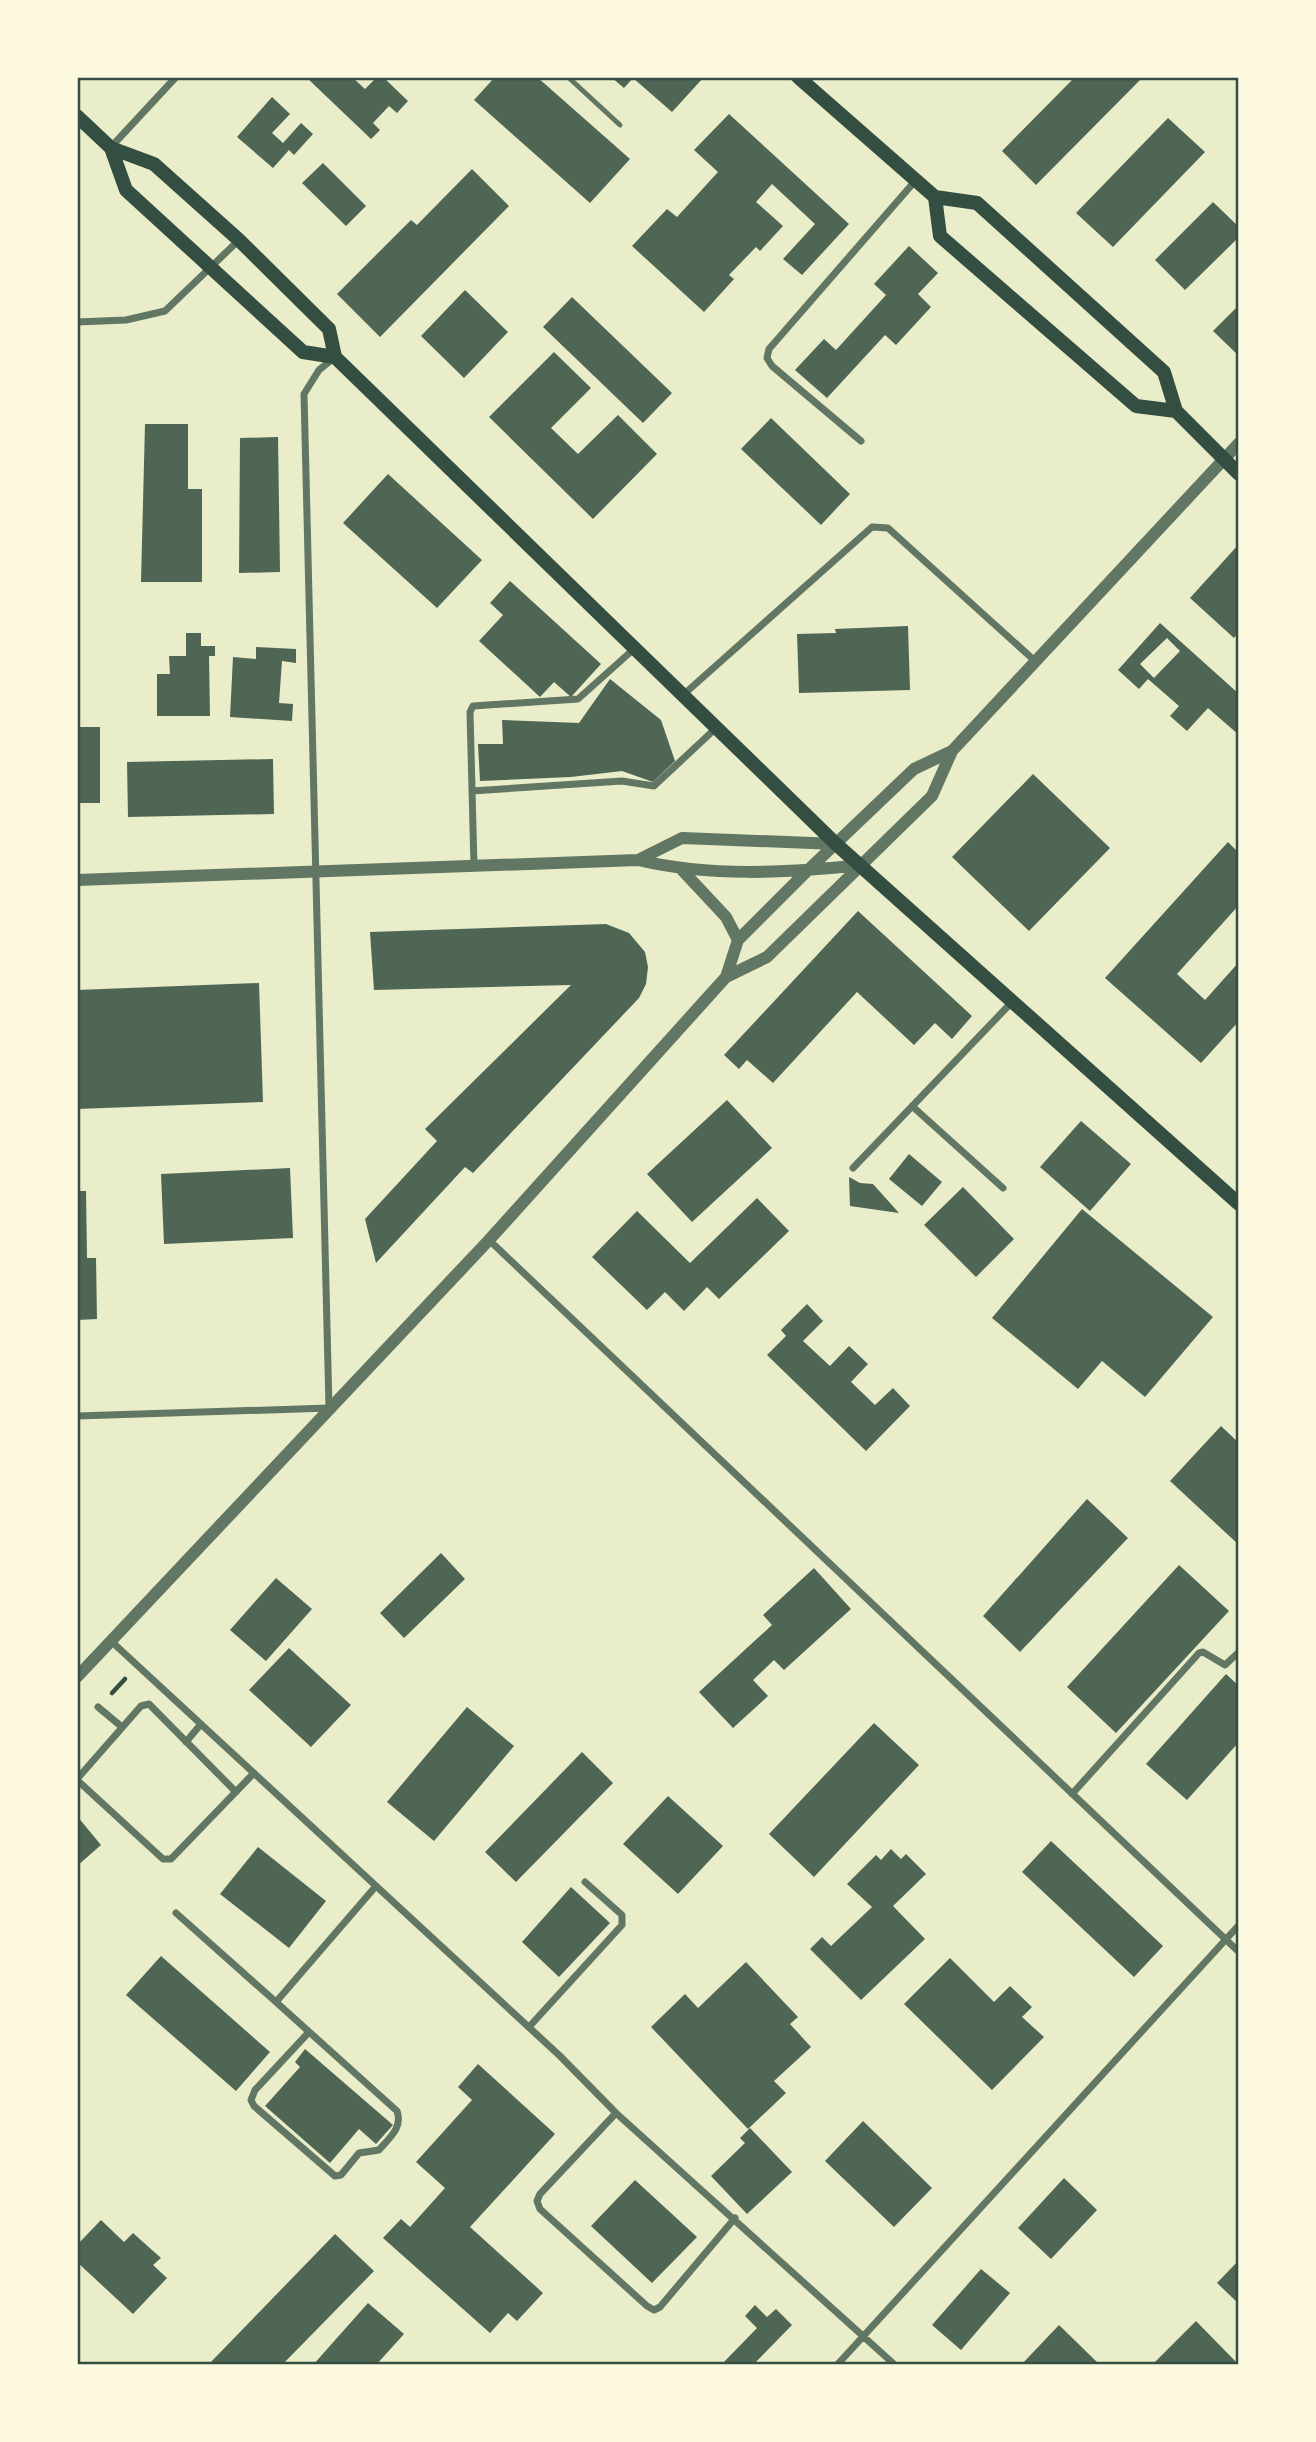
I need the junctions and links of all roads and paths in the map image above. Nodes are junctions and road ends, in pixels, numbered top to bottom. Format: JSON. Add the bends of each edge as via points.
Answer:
{"nodes":[{"id":1,"x":176,"y":77,"type":"edge"},
{"id":2,"x":568,"y":77,"type":"edge"},
{"id":3,"x":798,"y":77,"type":"edge"},
{"id":4,"x":77,"y":116,"type":"edge"},
{"id":5,"x":620,"y":125,"type":"dead end"},
{"id":6,"x":111,"y":148,"type":"junction"},
{"id":7,"x":916,"y":180,"type":"junction"},
{"id":8,"x":935,"y":197,"type":"junction"},
{"id":9,"x":239,"y":240,"type":"junction"},
{"id":10,"x":212,"y":269,"type":"junction"},
{"id":11,"x":77,"y":322,"type":"edge"},
{"id":12,"x":335,"y":357,"type":"junction"},
{"id":13,"x":1175,"y":411,"type":"junction"},
{"id":14,"x":861,"y":441,"type":"dead end"},
{"id":15,"x":1239,"y":443,"type":"edge"},
{"id":16,"x":1223,"y":459,"type":"junction"},
{"id":17,"x":1239,"y":474,"type":"edge"},
{"id":18,"x":635,"y":648,"type":"junction"},
{"id":19,"x":1035,"y":661,"type":"junction"},
{"id":20,"x":683,"y":695,"type":"junction"},
{"id":21,"x":716,"y":727,"type":"junction"},
{"id":22,"x":952,"y":751,"type":"junction"},
{"id":23,"x":472,"y":791,"type":"junction"},
{"id":24,"x":836,"y":844,"type":"junction"},
{"id":25,"x":638,"y":860,"type":"junction"},
{"id":26,"x":861,"y":865,"type":"junction"},
{"id":27,"x":474,"y":866,"type":"junction"},
{"id":28,"x":682,"y":870,"type":"junction"},
{"id":29,"x":807,"y":871,"type":"junction"},
{"id":30,"x":316,"y":873,"type":"junction"},
{"id":31,"x":77,"y":880,"type":"edge"},
{"id":32,"x":738,"y":940,"type":"junction"},
{"id":33,"x":726,"y":977,"type":"junction"},
{"id":34,"x":1012,"y":1001,"type":"junction"},
{"id":35,"x":912,"y":1106,"type":"junction"},
{"id":36,"x":853,"y":1168,"type":"dead end"},
{"id":37,"x":1003,"y":1188,"type":"dead end"},
{"id":38,"x":1239,"y":1204,"type":"edge"},
{"id":39,"x":489,"y":1241,"type":"junction"},
{"id":40,"x":329,"y":1408,"type":"junction"},
{"id":41,"x":77,"y":1416,"type":"edge"},
{"id":42,"x":111,"y":1642,"type":"junction"},
{"id":43,"x":1239,"y":1652,"type":"edge"},
{"id":44,"x":77,"y":1677,"type":"edge"},
{"id":45,"x":98,"y":1707,"type":"dead end"},
{"id":46,"x":201,"y":1724,"type":"junction"},
{"id":47,"x":122,"y":1727,"type":"junction"},
{"id":48,"x":186,"y":1742,"type":"junction"},
{"id":49,"x":254,"y":1773,"type":"junction"},
{"id":50,"x":77,"y":1779,"type":"edge"},
{"id":51,"x":236,"y":1792,"type":"junction"},
{"id":52,"x":1072,"y":1794,"type":"junction"},
{"id":53,"x":585,"y":1882,"type":"dead end"},
{"id":54,"x":376,"y":1886,"type":"junction"},
{"id":55,"x":176,"y":1913,"type":"dead end"},
{"id":56,"x":1239,"y":1925,"type":"edge"},
{"id":57,"x":1226,"y":1939,"type":"junction"},
{"id":58,"x":1239,"y":1952,"type":"edge"},
{"id":59,"x":276,"y":2002,"type":"junction"},
{"id":60,"x":529,"y":2028,"type":"junction"},
{"id":61,"x":309,"y":2032,"type":"junction"},
{"id":62,"x":616,"y":2113,"type":"junction"},
{"id":63,"x":735,"y":2218,"type":"junction"},
{"id":64,"x":864,"y":2337,"type":"junction"},
{"id":65,"x":837,"y":2365,"type":"edge"},
{"id":66,"x":895,"y":2365,"type":"edge"}],
"edges":[{"from":1,"to":6,"type":"street"},
{"from":2,"to":5,"type":"lane"},
{"from":3,"to":7,"type":"main road"},
{"from":4,"to":6,"type":"main road"},
{"from":6,"to":9,"type":"main road","via":[[154,164]]},
{"from":6,"to":10,"type":"main road","via":[[126,190]]},
{"from":7,"to":8,"type":"main road"},
{"from":7,"to":14,"type":"street","via":[[769,349],[767,358]]},
{"from":8,"to":13,"type":"main road","via":[[977,203],[1164,372]]},
{"from":8,"to":13,"type":"main road","via":[[940,236],[1136,406]]},
{"from":9,"to":10,"type":"street"},
{"from":9,"to":12,"type":"main road","via":[[329,329]]},
{"from":10,"to":11,"type":"street","via":[[166,311],[126,320]]},
{"from":10,"to":12,"type":"main road","via":[[303,352]]},
{"from":12,"to":18,"type":"main road"},
{"from":12,"to":30,"type":"street","via":[[319,370],[304,394]]},
{"from":13,"to":16,"type":"main road"},
{"from":15,"to":16,"type":"street"},
{"from":16,"to":17,"type":"main road"},
{"from":16,"to":19,"type":"street"},
{"from":18,"to":20,"type":"main road"},
{"from":18,"to":23,"type":"street","via":[[578,699],[473,706]]},
{"from":19,"to":20,"type":"street","via":[[888,528],[880,526],[872,527]]},
{"from":19,"to":22,"type":"street"},
{"from":20,"to":21,"type":"main road"},
{"from":21,"to":23,"type":"street","via":[[654,786],[622,781]]},
{"from":21,"to":24,"type":"main road"},
{"from":22,"to":24,"type":"street","via":[[914,769]]},
{"from":22,"to":26,"type":"street","via":[[932,796]]},
{"from":23,"to":27,"type":"street"},
{"from":24,"to":25,"type":"street","via":[[682,838]]},
{"from":24,"to":26,"type":"main road"},
{"from":24,"to":29,"type":"street"},
{"from":25,"to":27,"type":"street"},
{"from":25,"to":28,"type":"street"},
{"from":26,"to":29,"type":"street"},
{"from":26,"to":33,"type":"street","via":[[767,957]]},
{"from":26,"to":34,"type":"main road"},
{"from":27,"to":30,"type":"street"},
{"from":28,"to":29,"type":"street"},
{"from":28,"to":32,"type":"street","via":[[726,917]]},
{"from":29,"to":32,"type":"street"},
{"from":30,"to":31,"type":"street"},
{"from":30,"to":40,"type":"street"},
{"from":32,"to":33,"type":"street"},
{"from":33,"to":39,"type":"street"},
{"from":34,"to":35,"type":"street"},
{"from":34,"to":38,"type":"main road"},
{"from":35,"to":36,"type":"street"},
{"from":35,"to":37,"type":"street"},
{"from":39,"to":40,"type":"street"},
{"from":39,"to":52,"type":"street"},
{"from":40,"to":41,"type":"street"},
{"from":40,"to":42,"type":"street"},
{"from":42,"to":44,"type":"street"},
{"from":42,"to":46,"type":"street"},
{"from":43,"to":52,"type":"street","via":[[1225,1665],[1199,1653]]},
{"from":45,"to":47,"type":"street"},
{"from":46,"to":48,"type":"street"},
{"from":46,"to":49,"type":"street"},
{"from":47,"to":48,"type":"street","via":[[141,1706],[149,1704]]},
{"from":47,"to":50,"type":"street"},
{"from":48,"to":51,"type":"street"},
{"from":49,"to":51,"type":"street"},
{"from":49,"to":54,"type":"street"},
{"from":50,"to":51,"type":"street","via":[[163,1859],[171,1859]]},
{"from":52,"to":57,"type":"street"},
{"from":53,"to":60,"type":"street","via":[[622,1915],[622,1925]]},
{"from":54,"to":59,"type":"street"},
{"from":54,"to":60,"type":"street"},
{"from":55,"to":59,"type":"street"},
{"from":56,"to":57,"type":"street"},
{"from":57,"to":58,"type":"street"},
{"from":57,"to":64,"type":"street"},
{"from":59,"to":61,"type":"street"},
{"from":60,"to":62,"type":"street"},
{"from":61,"to":61,"type":"street","via":[[397,2111],[400,2119],[379,2150],[359,2152],[341,2175],[335,2176],[251,2100]]},
{"from":62,"to":63,"type":"street"},
{"from":62,"to":63,"type":"street","via":[[537,2202],[647,2306],[660,2308]]},
{"from":63,"to":64,"type":"street"},
{"from":64,"to":65,"type":"street"},
{"from":64,"to":66,"type":"street"}]}
